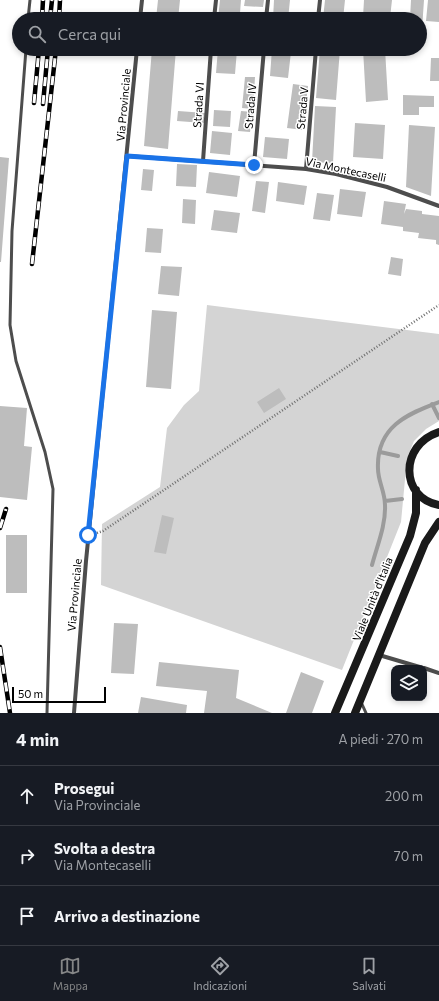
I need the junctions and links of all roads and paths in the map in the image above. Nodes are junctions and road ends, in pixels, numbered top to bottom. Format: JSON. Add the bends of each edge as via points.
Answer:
{"nodes":[{"id":1,"x":30,"y":0,"type":"edge"},
{"id":2,"x":142,"y":0,"type":"edge"},
{"id":3,"x":216,"y":0,"type":"edge"},
{"id":4,"x":268,"y":0,"type":"edge"},
{"id":5,"x":320,"y":0,"type":"edge"},
{"id":6,"x":29,"y":12,"type":"edge"},
{"id":7,"x":141,"y":12,"type":"edge"},
{"id":8,"x":215,"y":12,"type":"edge"},
{"id":9,"x":267,"y":12,"type":"edge"},
{"id":10,"x":319,"y":12,"type":"edge"},
{"id":11,"x":25,"y":56,"type":"edge"},
{"id":12,"x":136,"y":56,"type":"edge"},
{"id":13,"x":210,"y":56,"type":"edge"},
{"id":14,"x":263,"y":56,"type":"edge"},
{"id":15,"x":315,"y":56,"type":"edge"},
{"id":16,"x":127,"y":156,"type":"junction"},
{"id":17,"x":203,"y":161,"type":"junction"},
{"id":18,"x":254,"y":165,"type":"junction"},
{"id":19,"x":306,"y":169,"type":"junction"},
{"id":20,"x":439,"y":206,"type":"edge"},
{"id":21,"x":439,"y":305,"type":"edge"},
{"id":22,"x":439,"y":428,"type":"edge"},
{"id":23,"x":439,"y":432,"type":"edge"},
{"id":24,"x":427,"y":437,"type":"junction"},
{"id":25,"x":416,"y":490,"type":"junction"},
{"id":26,"x":439,"y":504,"type":"edge"},
{"id":27,"x":439,"y":522,"type":"edge"},
{"id":28,"x":88,"y":535,"type":"junction"},
{"id":29,"x":379,"y":655,"type":"junction"},
{"id":30,"x":414,"y":665,"type":"edge"},
{"id":31,"x":427,"y":669,"type":"edge"},
{"id":32,"x":439,"y":673,"type":"edge"},
{"id":33,"x":360,"y":701,"type":"junction"},
{"id":34,"x":47,"y":713,"type":"edge"},
{"id":35,"x":74,"y":713,"type":"edge"},
{"id":36,"x":336,"y":713,"type":"edge"},
{"id":37,"x":355,"y":713,"type":"edge"},
{"id":38,"x":366,"y":713,"type":"edge"}],
"edges":[{"from":1,"to":6,"type":"lane"},
{"from":2,"to":7,"type":"street"},
{"from":3,"to":8,"type":"street"},
{"from":4,"to":9,"type":"street"},
{"from":5,"to":10,"type":"street"},
{"from":11,"to":34,"type":"lane","via":[[12,231],[10,325],[16,361],[45,452],[53,490]]},
{"from":12,"to":16,"type":"street","name":"Via Provinciale"},
{"from":13,"to":17,"type":"street","name":"Strada VI"},
{"from":14,"to":18,"type":"street","name":"Strada IV"},
{"from":15,"to":19,"type":"street","name":"Strada V"},
{"from":16,"to":17,"type":"street","name":"Via Montecaselli"},
{"from":16,"to":28,"type":"street","name":"Via Provinciale"},
{"from":17,"to":18,"type":"street","name":"Via Montecaselli"},
{"from":18,"to":19,"type":"street","name":"Via Montecaselli"},
{"from":19,"to":20,"type":"street","name":"Via Montecaselli","via":[[387,187]]},
{"from":21,"to":28,"type":"path","via":[[103,531]]},
{"from":22,"to":24,"type":"main road","name":"Viale Unità d'Italia"},
{"from":23,"to":24,"type":"main road","name":"Viale Unità d'Italia"},
{"from":24,"to":25,"type":"main road","name":"Viale Unità d'Italia","via":[[418,444],[409,466],[410,478]]},
{"from":25,"to":26,"type":"main road","via":[[425,499]]},
{"from":25,"to":36,"type":"main road","name":"Viale Unità d'Italia","via":[[416,513],[410,536]]},
{"from":27,"to":29,"type":"main road","via":[[426,543]]},
{"from":28,"to":35,"type":"street","name":"Via Provinciale"},
{"from":29,"to":30,"type":"street"},
{"from":29,"to":33,"type":"main road"},
{"from":31,"to":32,"type":"street"},
{"from":33,"to":37,"type":"main road"},
{"from":33,"to":38,"type":"lane"}]}
